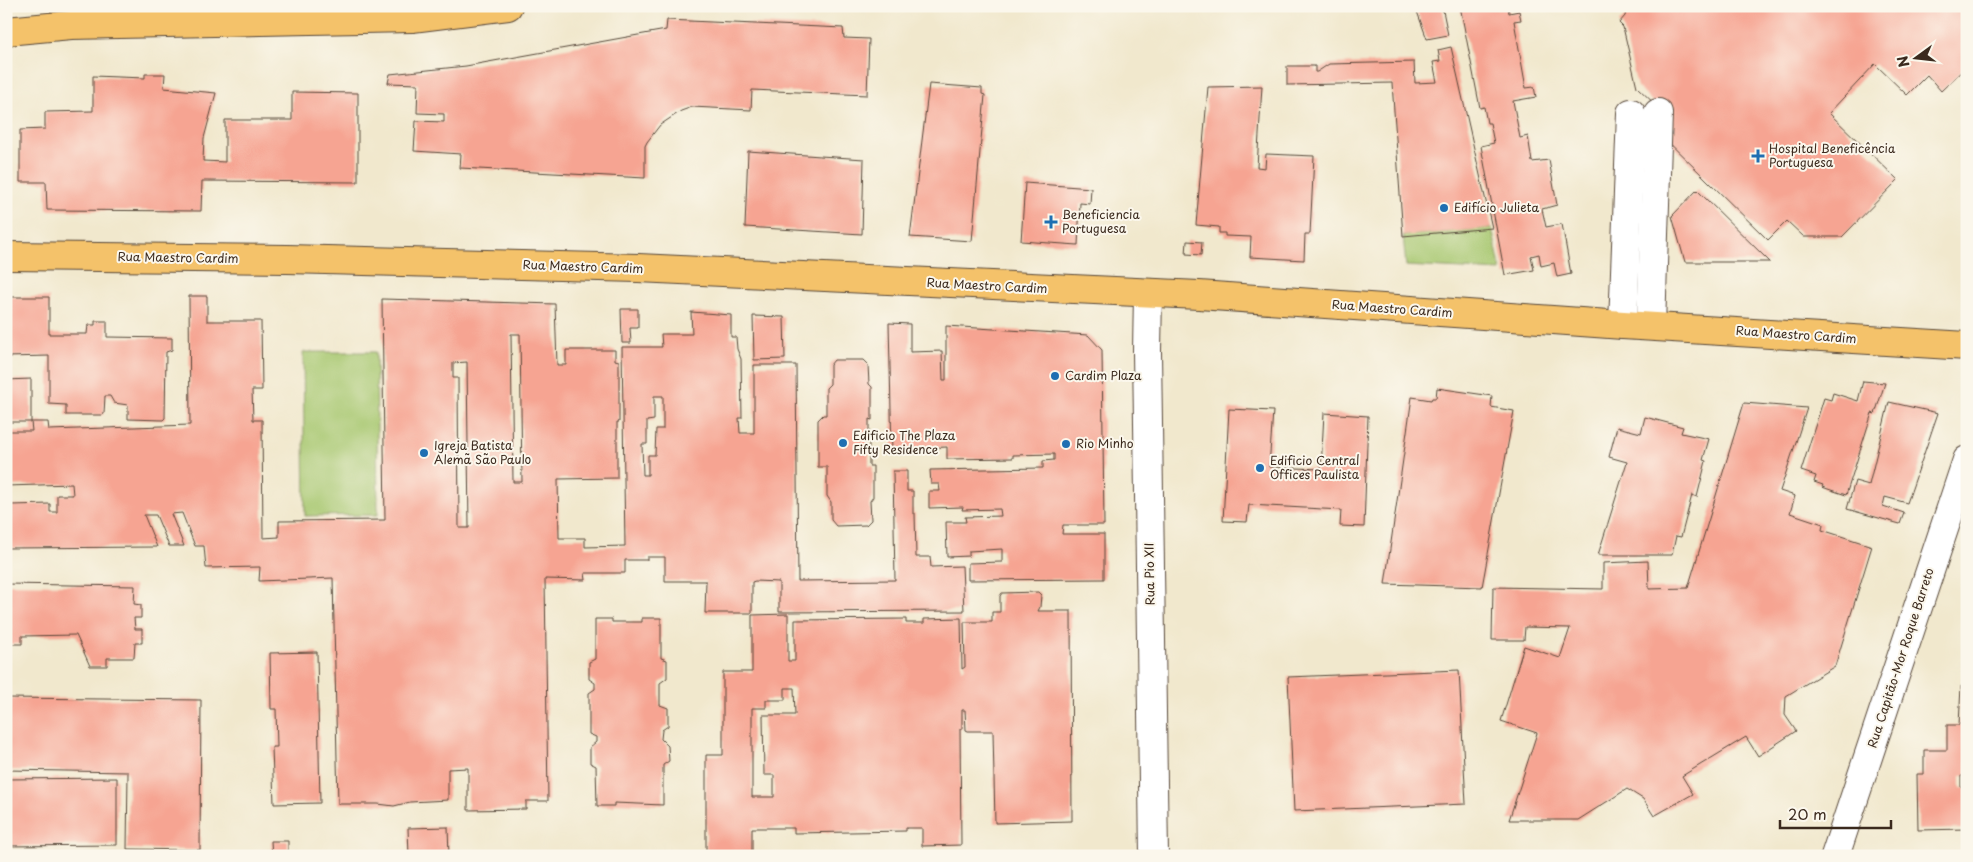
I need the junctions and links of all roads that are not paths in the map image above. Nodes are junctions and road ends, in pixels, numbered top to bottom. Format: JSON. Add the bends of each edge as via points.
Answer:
{"nodes":[{"id":1,"x":508,"y":6,"type":"edge"},
{"id":2,"x":6,"y":31,"type":"edge"},
{"id":3,"x":1631,"y":113,"type":"dead end"},
{"id":4,"x":1658,"y":113,"type":"dead end"},
{"id":5,"x":6,"y":256,"type":"edge"},
{"id":6,"x":1148,"y":293,"type":"junction"},
{"id":7,"x":1623,"y":326,"type":"junction"},
{"id":8,"x":1651,"y":326,"type":"junction"},
{"id":9,"x":1967,"y":346,"type":"edge"},
{"id":10,"x":1967,"y":460,"type":"edge"},
{"id":11,"x":1154,"y":856,"type":"edge"},
{"id":12,"x":1835,"y":856,"type":"edge"}],
"edges":[{"from":1,"to":2,"type":"main road","via":[[412,18],[71,25]]},
{"from":3,"to":7,"type":"street"},
{"from":4,"to":8,"type":"street"},
{"from":5,"to":6,"type":"main road","name":"Rua Maestro Cardim","via":[[638,268]]},
{"from":6,"to":7,"type":"main road","name":"Rua Maestro Cardim"},
{"from":6,"to":11,"type":"street","name":"Rua Pio XII"},
{"from":7,"to":8,"type":"main road","name":"Rua Maestro Cardim"},
{"from":8,"to":9,"type":"main road","name":"Rua Maestro Cardim"},
{"from":10,"to":12,"type":"street","name":"Rua Capitão-Mor Roque Barreto"}]}
